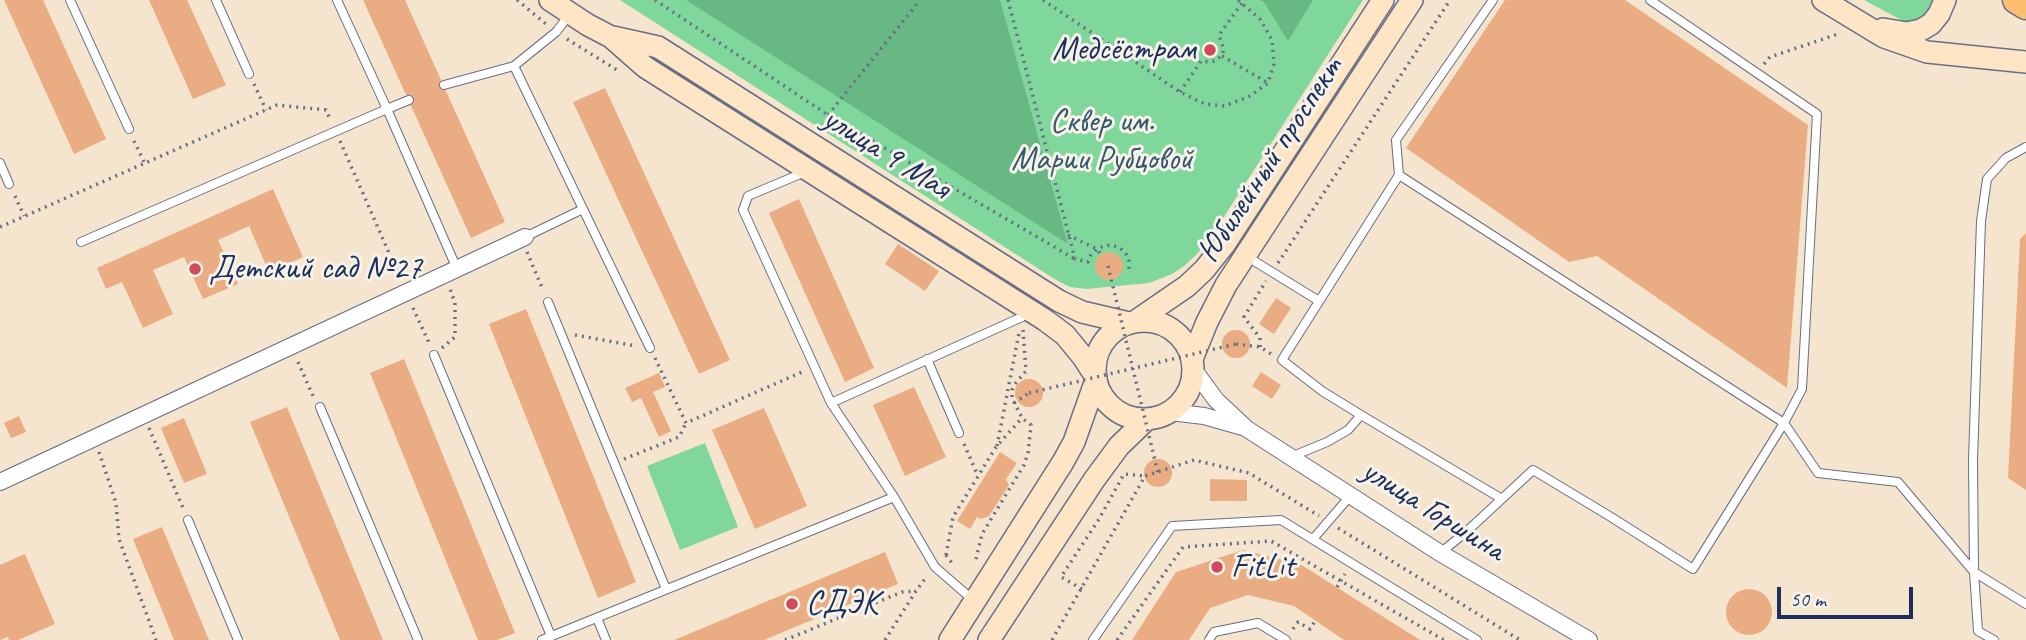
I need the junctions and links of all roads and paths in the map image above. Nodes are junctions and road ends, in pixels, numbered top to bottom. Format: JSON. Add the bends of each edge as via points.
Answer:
{"nodes":[{"id":1,"x":70,"y":0,"type":"edge"},
{"id":2,"x":216,"y":0,"type":"edge"},
{"id":3,"x":337,"y":0,"type":"edge"},
{"id":4,"x":550,"y":0,"type":"edge"},
{"id":5,"x":655,"y":0,"type":"edge"},
{"id":6,"x":920,"y":0,"type":"edge"},
{"id":7,"x":1008,"y":0,"type":"edge"},
{"id":8,"x":1044,"y":0,"type":"edge"},
{"id":9,"x":1383,"y":0,"type":"edge"},
{"id":10,"x":1412,"y":0,"type":"edge"},
{"id":11,"x":1450,"y":0,"type":"edge"},
{"id":12,"x":1493,"y":0,"type":"edge"},
{"id":13,"x":1650,"y":0,"type":"edge"},
{"id":14,"x":1823,"y":0,"type":"edge"},
{"id":15,"x":1945,"y":0,"type":"edge"},
{"id":16,"x":2016,"y":0,"type":"edge"},
{"id":17,"x":1240,"y":1,"type":"edge"},
{"id":18,"x":2026,"y":6,"type":"edge"},
{"id":19,"x":570,"y":14,"type":"junction"},
{"id":20,"x":1861,"y":22,"type":"junction"},
{"id":21,"x":1838,"y":34,"type":"dead end"},
{"id":22,"x":611,"y":37,"type":"junction"},
{"id":23,"x":1221,"y":56,"type":"junction"},
{"id":24,"x":2026,"y":62,"type":"edge"},
{"id":25,"x":514,"y":66,"type":"junction"},
{"id":26,"x":249,"y":74,"type":"joint"},
{"id":27,"x":1756,"y":74,"type":"junction"},
{"id":28,"x":1268,"y":83,"type":"junction"},
{"id":29,"x":444,"y":85,"type":"dead end"},
{"id":30,"x":1180,"y":92,"type":"junction"},
{"id":31,"x":408,"y":100,"type":"dead end"},
{"id":32,"x":387,"y":109,"type":"junction"},
{"id":33,"x":266,"y":110,"type":"junction"},
{"id":34,"x":828,"y":115,"type":"junction"},
{"id":35,"x":129,"y":129,"type":"joint"},
{"id":36,"x":336,"y":131,"type":"junction"},
{"id":37,"x":2026,"y":147,"type":"edge"},
{"id":38,"x":0,"y":163,"type":"edge"},
{"id":39,"x":145,"y":164,"type":"junction"},
{"id":40,"x":808,"y":170,"type":"junction"},
{"id":41,"x":1399,"y":175,"type":"junction"},
{"id":42,"x":9,"y":184,"type":"joint"},
{"id":43,"x":583,"y":209,"type":"junction"},
{"id":44,"x":24,"y":216,"type":"junction"},
{"id":45,"x":0,"y":227,"type":"edge"},
{"id":46,"x":1069,"y":235,"type":"junction"},
{"id":47,"x":523,"y":238,"type":"junction"},
{"id":48,"x":81,"y":242,"type":"dead end"},
{"id":49,"x":1097,"y":249,"type":"junction"},
{"id":50,"x":1101,"y":255,"type":"dead end"},
{"id":51,"x":1246,"y":256,"type":"junction"},
{"id":52,"x":1075,"y":259,"type":"junction"},
{"id":53,"x":1108,"y":266,"type":"dead end"},
{"id":54,"x":1129,"y":270,"type":"dead end"},
{"id":55,"x":451,"y":271,"type":"junction"},
{"id":56,"x":1272,"y":272,"type":"junction"},
{"id":57,"x":406,"y":292,"type":"junction"},
{"id":58,"x":548,"y":302,"type":"joint"},
{"id":59,"x":1319,"y":302,"type":"junction"},
{"id":60,"x":1022,"y":317,"type":"junction"},
{"id":61,"x":1133,"y":322,"type":"junction"},
{"id":62,"x":561,"y":332,"type":"junction"},
{"id":63,"x":290,"y":346,"type":"junction"},
{"id":64,"x":1261,"y":347,"type":"junction"},
{"id":65,"x":650,"y":348,"type":"junction"},
{"id":66,"x":434,"y":355,"type":"junction"},
{"id":67,"x":927,"y":359,"type":"junction"},
{"id":68,"x":1282,"y":360,"type":"junction"},
{"id":69,"x":1193,"y":365,"type":"junction"},
{"id":70,"x":814,"y":367,"type":"junction"},
{"id":71,"x":1133,"y":369,"type":"junction"},
{"id":72,"x":1096,"y":379,"type":"junction"},
{"id":73,"x":831,"y":403,"type":"junction"},
{"id":74,"x":1014,"y":403,"type":"junction"},
{"id":75,"x":320,"y":407,"type":"joint"},
{"id":76,"x":1170,"y":412,"type":"junction"},
{"id":77,"x":144,"y":415,"type":"junction"},
{"id":78,"x":1361,"y":415,"type":"junction"},
{"id":79,"x":1022,"y":418,"type":"junction"},
{"id":80,"x":1147,"y":419,"type":"junction"},
{"id":81,"x":686,"y":423,"type":"junction"},
{"id":82,"x":1784,"y":423,"type":"junction"},
{"id":83,"x":1247,"y":429,"type":"junction"},
{"id":84,"x":959,"y":433,"type":"joint"},
{"id":85,"x":95,"y":438,"type":"junction"},
{"id":86,"x":996,"y":447,"type":"junction"},
{"id":87,"x":1293,"y":456,"type":"junction"},
{"id":88,"x":614,"y":463,"type":"junction"},
{"id":89,"x":1158,"y":473,"type":"junction"},
{"id":90,"x":1145,"y":476,"type":"junction"},
{"id":91,"x":978,"y":477,"type":"junction"},
{"id":92,"x":1,"y":479,"type":"edge"},
{"id":93,"x":1351,"y":495,"type":"junction"},
{"id":94,"x":894,"y":497,"type":"junction"},
{"id":95,"x":1502,"y":499,"type":"junction"},
{"id":96,"x":188,"y":520,"type":"joint"},
{"id":97,"x":1328,"y":522,"type":"junction"},
{"id":98,"x":1313,"y":539,"type":"junction"},
{"id":99,"x":1440,"y":553,"type":"junction"},
{"id":100,"x":946,"y":555,"type":"junction"},
{"id":101,"x":974,"y":564,"type":"dead end"},
{"id":102,"x":935,"y":567,"type":"junction"},
{"id":103,"x":956,"y":568,"type":"dead end"},
{"id":104,"x":1974,"y":572,"type":"junction"},
{"id":105,"x":666,"y":589,"type":"junction"},
{"id":106,"x":1082,"y":589,"type":"junction"},
{"id":107,"x":916,"y":591,"type":"junction"},
{"id":108,"x":975,"y":601,"type":"junction"},
{"id":109,"x":2026,"y":604,"type":"edge"},
{"id":110,"x":597,"y":618,"type":"junction"},
{"id":111,"x":1315,"y":621,"type":"dead end"},
{"id":112,"x":1298,"y":622,"type":"dead end"},
{"id":113,"x":551,"y":636,"type":"junction"},
{"id":114,"x":156,"y":640,"type":"edge"},
{"id":115,"x":238,"y":640,"type":"edge"},
{"id":116,"x":418,"y":640,"type":"edge"},
{"id":117,"x":542,"y":640,"type":"edge"},
{"id":118,"x":606,"y":640,"type":"edge"},
{"id":119,"x":785,"y":640,"type":"edge"},
{"id":120,"x":885,"y":640,"type":"edge"},
{"id":121,"x":950,"y":640,"type":"edge"},
{"id":122,"x":989,"y":640,"type":"edge"},
{"id":123,"x":1052,"y":640,"type":"edge"},
{"id":124,"x":1093,"y":640,"type":"edge"},
{"id":125,"x":1116,"y":640,"type":"edge"},
{"id":126,"x":1209,"y":640,"type":"edge"},
{"id":127,"x":1286,"y":640,"type":"edge"},
{"id":128,"x":1444,"y":640,"type":"edge"},
{"id":129,"x":1477,"y":640,"type":"edge"},
{"id":130,"x":1520,"y":640,"type":"edge"},
{"id":131,"x":1589,"y":640,"type":"edge"},
{"id":132,"x":1994,"y":640,"type":"edge"}],
"edges":[{"from":1,"to":35,"type":"lane"},
{"from":2,"to":26,"type":"lane"},
{"from":3,"to":32,"type":"lane"},
{"from":4,"to":19,"type":"main road","name":"улица 9 Мая"},
{"from":5,"to":34,"type":"path"},
{"from":6,"to":34,"type":"path"},
{"from":7,"to":46,"type":"path"},
{"from":8,"to":30,"type":"path"},
{"from":9,"to":61,"type":"main road","name":"Юбилейный проспект","via":[[1205,270]]},
{"from":10,"to":51,"type":"main road","name":"Юбилейный проспект"},
{"from":11,"to":56,"type":"path"},
{"from":12,"to":41,"type":"lane","via":[[1396,140]]},
{"from":13,"to":27,"type":"lane"},
{"from":14,"to":20,"type":"main road"},
{"from":15,"to":20,"type":"main road","via":[[1939,14],[1921,30],[1907,33]]},
{"from":16,"to":18,"type":"highway"},
{"from":17,"to":23,"type":"path","via":[[1219,35],[1224,50]]},
{"from":17,"to":28,"type":"path","via":[[1260,19],[1272,40],[1274,64]]},
{"from":19,"to":22,"type":"main road","name":"улица 9 Мая"},
{"from":19,"to":25,"type":"lane","via":[[556,32]]},
{"from":20,"to":24,"type":"main road","via":[[1884,37],[1927,52]]},
{"from":21,"to":27,"type":"path","via":[[1770,57]]},
{"from":22,"to":40,"type":"main road","name":"улица 9 Мая","via":[[645,67]]},
{"from":22,"to":61,"type":"main road","name":"улица 9 Мая","via":[[658,47],[1059,301],[1082,312]]},
{"from":23,"to":28,"type":"path"},
{"from":23,"to":30,"type":"path","via":[[1201,61]]},
{"from":25,"to":29,"type":"lane"},
{"from":25,"to":43,"type":"lane"},
{"from":26,"to":33,"type":"path"},
{"from":27,"to":82,"type":"lane","via":[[1816,114],[1802,389]]},
{"from":28,"to":30,"type":"path","via":[[1225,106],[1205,104]]},
{"from":31,"to":32,"type":"lane"},
{"from":32,"to":36,"type":"lane"},
{"from":32,"to":55,"type":"lane"},
{"from":33,"to":36,"type":"path","via":[[277,106],[326,110]]},
{"from":33,"to":39,"type":"path"},
{"from":34,"to":52,"type":"path"},
{"from":35,"to":39,"type":"path"},
{"from":36,"to":48,"type":"lane"},
{"from":36,"to":57,"type":"path"},
{"from":37,"to":104,"type":"lane","via":[[2006,158],[1987,179],[1980,221]]},
{"from":38,"to":42,"type":"lane"},
{"from":39,"to":44,"type":"path"},
{"from":40,"to":70,"type":"lane","via":[[748,197],[743,210]]},
{"from":40,"to":72,"type":"main road","name":"улица 9 Мая","via":[[1045,320],[1065,335]]},
{"from":41,"to":59,"type":"lane"},
{"from":41,"to":82,"type":"lane"},
{"from":42,"to":44,"type":"path"},
{"from":43,"to":47,"type":"lane"},
{"from":43,"to":65,"type":"lane"},
{"from":44,"to":45,"type":"path"},
{"from":46,"to":49,"type":"path"},
{"from":46,"to":52,"type":"path"},
{"from":47,"to":55,"type":"street"},
{"from":47,"to":58,"type":"path"},
{"from":49,"to":50,"type":"path"},
{"from":49,"to":52,"type":"path","via":[[1088,262]]},
{"from":49,"to":54,"type":"path","via":[[1120,248]]},
{"from":51,"to":56,"type":"lane"},
{"from":51,"to":69,"type":"main road","name":"Юбилейный проспект","via":[[1216,303]]},
{"from":53,"to":71,"type":"path","bridge":true},
{"from":55,"to":57,"type":"street"},
{"from":55,"to":66,"type":"path","via":[[455,337]]},
{"from":56,"to":59,"type":"lane"},
{"from":56,"to":64,"type":"path","via":[[1244,317],[1260,338]]},
{"from":57,"to":63,"type":"street"},
{"from":57,"to":66,"type":"path"},
{"from":58,"to":62,"type":"lane"},
{"from":59,"to":68,"type":"lane"},
{"from":60,"to":67,"type":"lane"},
{"from":60,"to":74,"type":"path","via":[[1026,371],[1012,390]]},
{"from":60,"to":86,"type":"path"},
{"from":61,"to":69,"type":"main road","via":[[1161,323],[1172,329],[1188,347]]},
{"from":61,"to":72,"type":"main road","name":"Юбилейный проспект","via":[[1104,342],[1095,367]]},
{"from":62,"to":65,"type":"path"},
{"from":62,"to":88,"type":"lane"},
{"from":63,"to":75,"type":"path"},
{"from":63,"to":77,"type":"street"},
{"from":64,"to":68,"type":"path"},
{"from":64,"to":71,"type":"path","bridge":true,"via":[[1236,344]]},
{"from":65,"to":81,"type":"path"},
{"from":66,"to":113,"type":"lane"},
{"from":67,"to":73,"type":"lane"},
{"from":67,"to":84,"type":"lane"},
{"from":68,"to":78,"type":"lane"},
{"from":69,"to":76,"type":"main road","name":"Юбилейный проспект","via":[[1188,393]]},
{"from":69,"to":83,"type":"street","name":"улица Горшина","via":[[1216,400]]},
{"from":70,"to":73,"type":"lane"},
{"from":70,"to":81,"type":"path"},
{"from":71,"to":74,"type":"path","bridge":true,"via":[[1029,393]]},
{"from":71,"to":89,"type":"path","bridge":true},
{"from":72,"to":80,"type":"main road","via":[[1101,393],[1119,412]]},
{"from":72,"to":108,"type":"main road","name":"Юбилейный проспект","via":[[1074,442]]},
{"from":73,"to":94,"type":"lane"},
{"from":74,"to":79,"type":"path"},
{"from":75,"to":116,"type":"lane"},
{"from":76,"to":80,"type":"main road"},
{"from":76,"to":83,"type":"street","name":"улица Горшина"},
{"from":77,"to":85,"type":"street"},
{"from":77,"to":96,"type":"path"},
{"from":78,"to":87,"type":"lane","via":[[1327,443]]},
{"from":78,"to":95,"type":"lane"},
{"from":79,"to":86,"type":"path"},
{"from":79,"to":101,"type":"path","via":[[1031,425],[1028,453],[982,534]]},
{"from":80,"to":122,"type":"main road","via":[[1094,480]]},
{"from":81,"to":88,"type":"path","via":[[679,437]]},
{"from":82,"to":95,"type":"lane","via":[[1693,569],[1533,470]]},
{"from":82,"to":104,"type":"lane","via":[[1818,472],[1898,482]]},
{"from":83,"to":87,"type":"street","name":"улица Горшина"},
{"from":84,"to":91,"type":"path"},
{"from":85,"to":92,"type":"street"},
{"from":85,"to":114,"type":"path","via":[[116,503],[119,539]]},
{"from":86,"to":91,"type":"path"},
{"from":87,"to":93,"type":"street","name":"улица Горшина"},
{"from":88,"to":105,"type":"lane"},
{"from":89,"to":90,"type":"path"},
{"from":89,"to":97,"type":"path","via":[[1194,460],[1249,473]]},
{"from":90,"to":106,"type":"path"},
{"from":90,"to":106,"type":"path","via":[[1124,474],[1061,577]]},
{"from":91,"to":100,"type":"path","via":[[953,517]]},
{"from":93,"to":97,"type":"lane"},
{"from":93,"to":99,"type":"street","name":"улица Горшина"},
{"from":94,"to":102,"type":"lane"},
{"from":94,"to":105,"type":"lane"},
{"from":95,"to":99,"type":"lane"},
{"from":96,"to":115,"type":"lane"},
{"from":97,"to":98,"type":"lane"},
{"from":97,"to":130,"type":"path"},
{"from":98,"to":124,"type":"lane","via":[[1282,520],[1172,526]]},
{"from":98,"to":129,"type":"lane"},
{"from":99,"to":131,"type":"street","name":"улица Горшина"},
{"from":100,"to":102,"type":"path"},
{"from":100,"to":103,"type":"path"},
{"from":102,"to":107,"type":"path"},
{"from":102,"to":108,"type":"lane"},
{"from":104,"to":109,"type":"lane"},
{"from":104,"to":132,"type":"lane","via":[[1978,631]]},
{"from":105,"to":110,"type":"lane"},
{"from":106,"to":123,"type":"path"},
{"from":107,"to":119,"type":"path","via":[[902,592]]},
{"from":107,"to":120,"type":"path"},
{"from":108,"to":121,"type":"main road","name":"Юбилейный проспект"},
{"from":110,"to":113,"type":"lane"},
{"from":110,"to":118,"type":"lane"},
{"from":111,"to":112,"type":"path","via":[[1310,629]]},
{"from":113,"to":117,"type":"lane"},
{"from":125,"to":128,"type":"path","via":[[1183,547],[1271,541]]},
{"from":126,"to":127,"type":"lane","via":[[1214,632],[1258,623]]}]}
